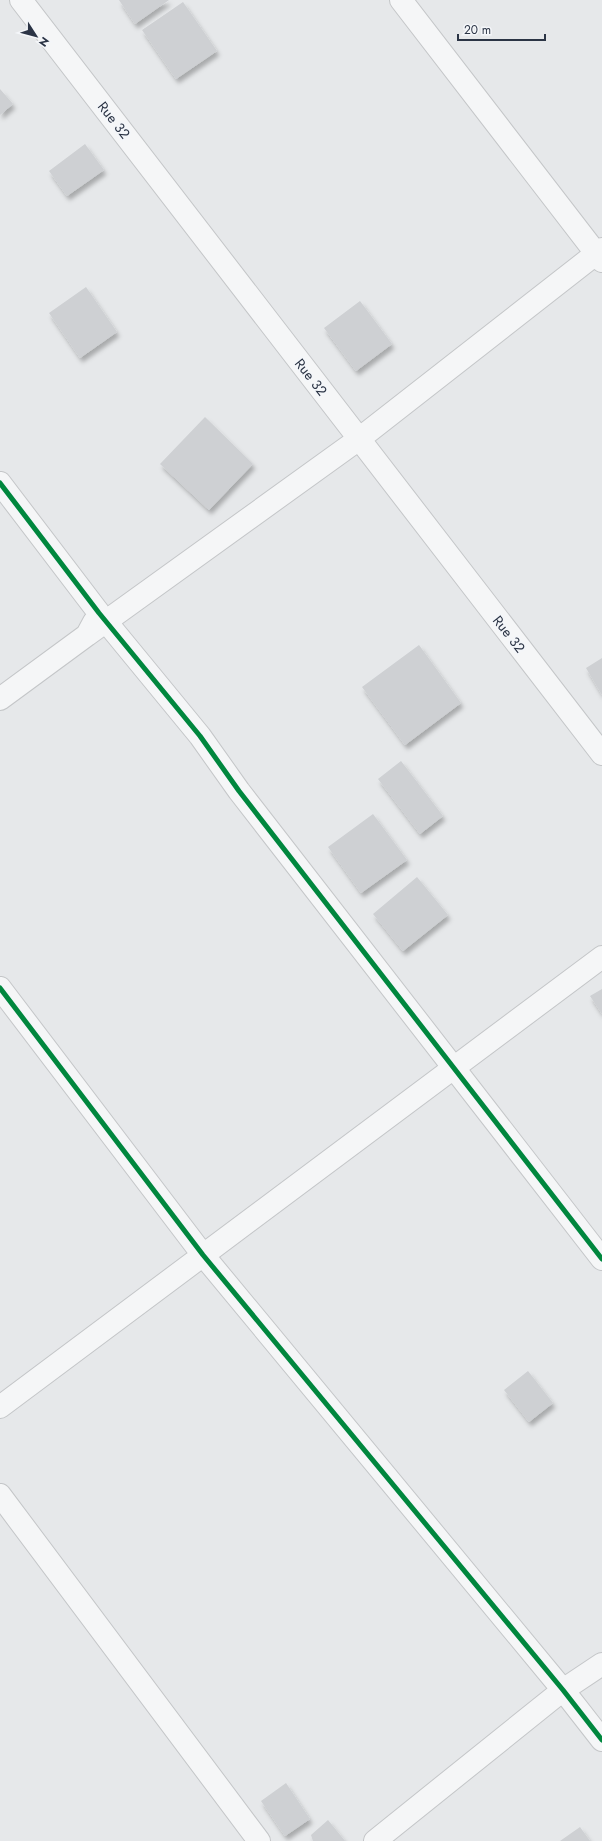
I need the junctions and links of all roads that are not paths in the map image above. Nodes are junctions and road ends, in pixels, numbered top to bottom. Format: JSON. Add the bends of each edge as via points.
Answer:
{"nodes":[{"id":1,"x":21,"y":0,"type":"edge"},
{"id":2,"x":401,"y":0,"type":"edge"},
{"id":3,"x":600,"y":255,"type":"edge"},
{"id":4,"x":359,"y":439,"type":"junction"},
{"id":5,"x":0,"y":483,"type":"edge"},
{"id":6,"x":102,"y":618,"type":"junction"},
{"id":7,"x":0,"y":699,"type":"edge"},
{"id":8,"x":602,"y":754,"type":"edge"},
{"id":9,"x":602,"y":957,"type":"edge"},
{"id":10,"x":0,"y":988,"type":"edge"},
{"id":11,"x":454,"y":1068,"type":"junction"},
{"id":12,"x":203,"y":1255,"type":"junction"},
{"id":13,"x":602,"y":1259,"type":"edge"},
{"id":14,"x":0,"y":1407,"type":"edge"},
{"id":15,"x":0,"y":1495,"type":"edge"},
{"id":16,"x":602,"y":1664,"type":"edge"},
{"id":17,"x":564,"y":1690,"type":"junction"},
{"id":18,"x":602,"y":1740,"type":"edge"},
{"id":19,"x":259,"y":1841,"type":"edge"},
{"id":20,"x":375,"y":1841,"type":"edge"}],
"edges":[{"from":1,"to":4,"type":"street","name":"Rue 32"},
{"from":2,"to":3,"type":"street"},
{"from":3,"to":4,"type":"street"},
{"from":4,"to":6,"type":"street"},
{"from":4,"to":8,"type":"street","name":"Rue 32"},
{"from":5,"to":6,"type":"street"},
{"from":6,"to":7,"type":"street","via":[[87,635]]},
{"from":6,"to":11,"type":"street","via":[[200,736]]},
{"from":9,"to":11,"type":"street"},
{"from":10,"to":12,"type":"street"},
{"from":11,"to":12,"type":"street"},
{"from":11,"to":13,"type":"street"},
{"from":12,"to":14,"type":"street"},
{"from":12,"to":17,"type":"street"},
{"from":15,"to":19,"type":"street"},
{"from":16,"to":17,"type":"street"},
{"from":17,"to":18,"type":"street"},
{"from":17,"to":20,"type":"street"}]}
